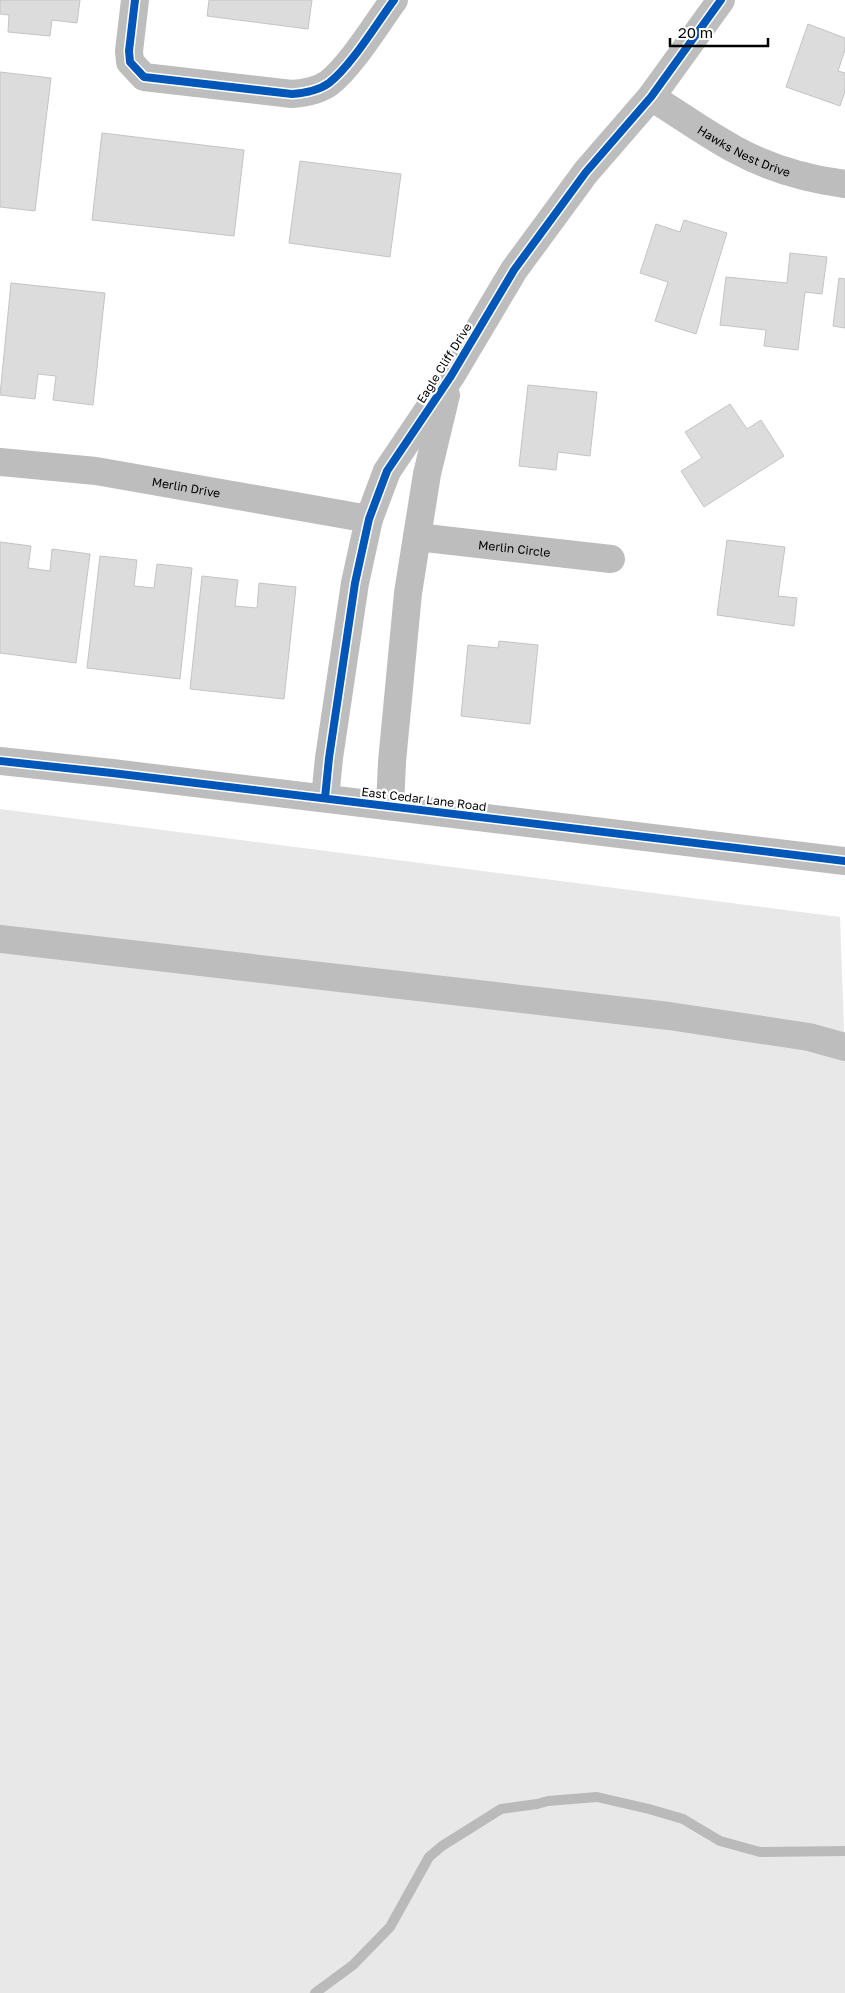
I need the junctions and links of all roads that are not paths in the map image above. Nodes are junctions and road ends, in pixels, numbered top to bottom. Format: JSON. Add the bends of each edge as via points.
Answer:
{"nodes":[{"id":1,"x":135,"y":0,"type":"edge"},
{"id":2,"x":394,"y":0,"type":"edge"},
{"id":3,"x":721,"y":0,"type":"edge"},
{"id":4,"x":650,"y":97,"type":"junction"},
{"id":5,"x":845,"y":184,"type":"edge"},
{"id":6,"x":451,"y":376,"type":"junction"},
{"id":7,"x":0,"y":462,"type":"edge"},
{"id":8,"x":369,"y":519,"type":"junction"},
{"id":9,"x":417,"y":536,"type":"junction"},
{"id":10,"x":611,"y":559,"type":"dead end"},
{"id":11,"x":0,"y":761,"type":"edge"},
{"id":12,"x":325,"y":798,"type":"junction"},
{"id":13,"x":390,"y":806,"type":"junction"},
{"id":14,"x":845,"y":861,"type":"edge"},
{"id":15,"x":0,"y":939,"type":"edge"},
{"id":16,"x":845,"y":1047,"type":"edge"}],
"edges":[{"from":1,"to":2,"type":"street","via":[[129,57],[144,77],[292,94],[309,93],[328,83],[343,69]]},
{"from":3,"to":4,"type":"street","name":"Eagle Cliff Drive"},
{"from":4,"to":5,"type":"street","name":"Hawks Nest Drive","via":[[736,150],[815,180]]},
{"from":4,"to":6,"type":"street","name":"Eagle Cliff Drive","via":[[586,172],[514,270]]},
{"from":6,"to":8,"type":"street","name":"Eagle Cliff Drive","via":[[387,471]]},
{"from":6,"to":9,"type":"street","name":"Eagle Cliff Drive","via":[[427,474]]},
{"from":7,"to":8,"type":"street","name":"Merlin Drive","via":[[96,471]]},
{"from":8,"to":12,"type":"street","name":"Eagle Cliff Drive","via":[[355,582]]},
{"from":9,"to":10,"type":"street","name":"Merlin Circle"},
{"from":9,"to":13,"type":"street","name":"Eagle Cliff Drive","via":[[407,603]]},
{"from":11,"to":12,"type":"street","name":"East Cedar Lane Road"},
{"from":12,"to":13,"type":"street","name":"East Cedar Lane Road"},
{"from":13,"to":14,"type":"street","name":"East Cedar Lane Road"},
{"from":15,"to":16,"type":"street","via":[[669,1016],[809,1037]]}]}
